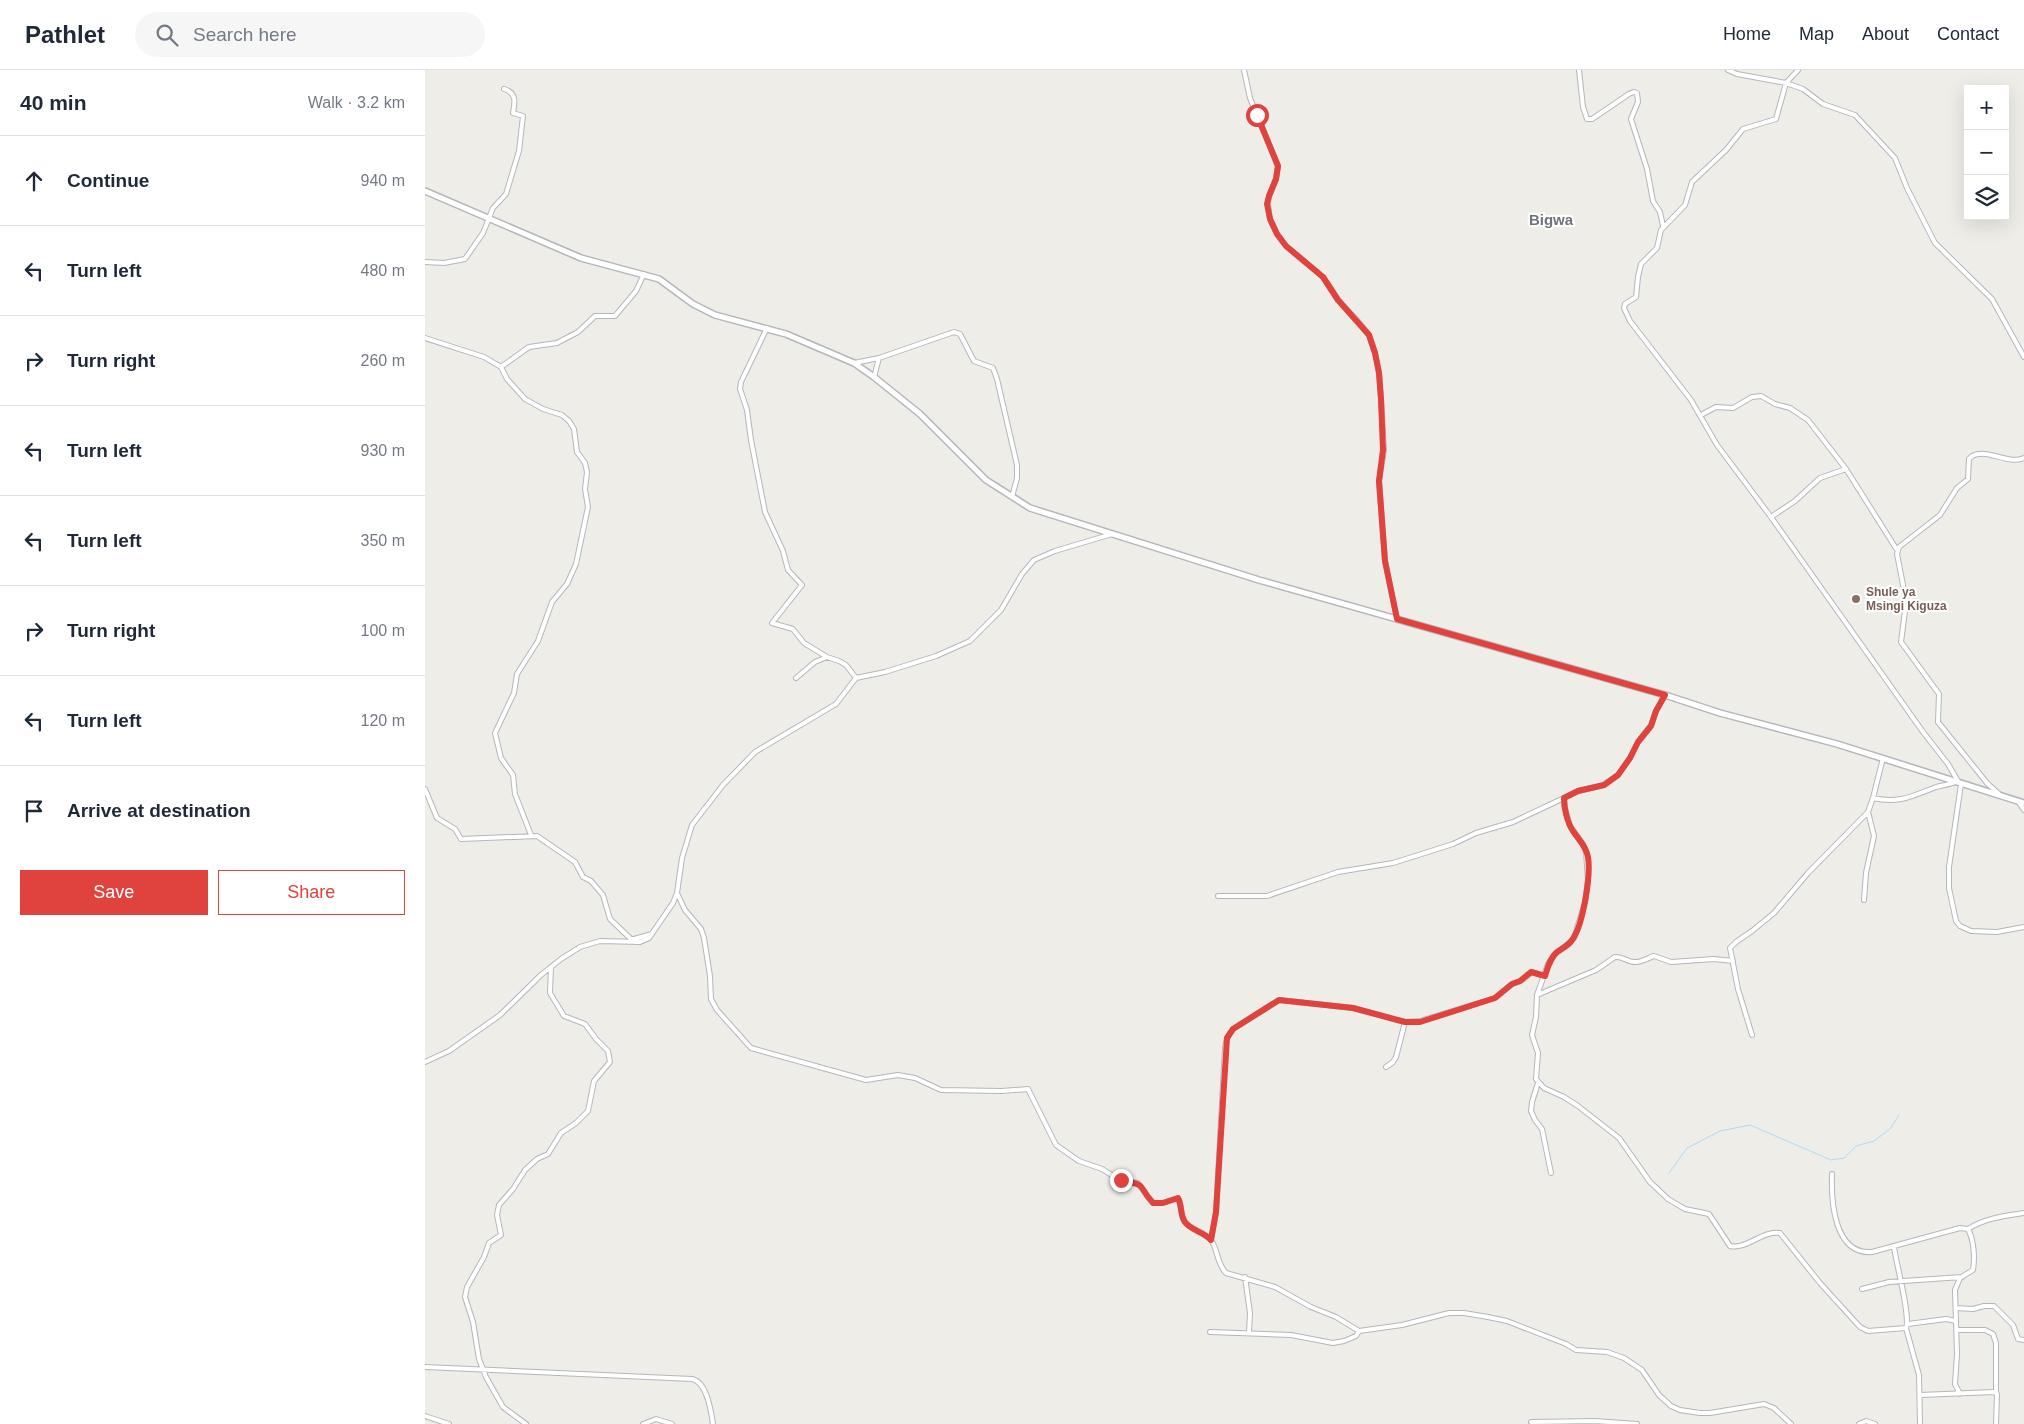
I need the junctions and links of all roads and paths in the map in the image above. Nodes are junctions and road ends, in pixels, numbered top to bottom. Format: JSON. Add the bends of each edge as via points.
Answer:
{"nodes":[{"id":1,"x":1244,"y":70,"type":"edge"},
{"id":2,"x":1579,"y":70,"type":"edge"},
{"id":3,"x":1728,"y":70,"type":"edge"},
{"id":4,"x":1798,"y":70,"type":"edge"},
{"id":5,"x":1787,"y":83,"type":"junction"},
{"id":6,"x":504,"y":88,"type":"dead end"},
{"id":7,"x":425,"y":191,"type":"edge"},
{"id":8,"x":490,"y":218,"type":"junction"},
{"id":9,"x":1663,"y":226,"type":"junction"},
{"id":10,"x":425,"y":262,"type":"edge"},
{"id":11,"x":644,"y":274,"type":"junction"},
{"id":12,"x":767,"y":328,"type":"junction"},
{"id":13,"x":425,"y":338,"type":"edge"},
{"id":14,"x":2024,"y":357,"type":"edge"},
{"id":15,"x":879,"y":358,"type":"junction"},
{"id":16,"x":854,"y":363,"type":"junction"},
{"id":17,"x":501,"y":367,"type":"junction"},
{"id":18,"x":873,"y":376,"type":"junction"},
{"id":19,"x":1701,"y":415,"type":"junction"},
{"id":20,"x":2024,"y":458,"type":"edge"},
{"id":21,"x":1846,"y":469,"type":"junction"},
{"id":22,"x":1012,"y":497,"type":"junction"},
{"id":23,"x":1771,"y":518,"type":"junction"},
{"id":24,"x":1113,"y":534,"type":"junction"},
{"id":25,"x":1897,"y":550,"type":"junction"},
{"id":26,"x":1397,"y":619,"type":"junction"},
{"id":27,"x":827,"y":657,"type":"junction"},
{"id":28,"x":796,"y":678,"type":"dead end"},
{"id":29,"x":856,"y":678,"type":"junction"},
{"id":30,"x":1665,"y":695,"type":"junction"},
{"id":31,"x":1883,"y":758,"type":"junction"},
{"id":32,"x":1958,"y":783,"type":"junction"},
{"id":33,"x":425,"y":789,"type":"edge"},
{"id":34,"x":1999,"y":794,"type":"junction"},
{"id":35,"x":1564,"y":798,"type":"junction"},
{"id":36,"x":1873,"y":798,"type":"junction"},
{"id":37,"x":2017,"y":801,"type":"junction"},
{"id":38,"x":2024,"y":803,"type":"edge"},
{"id":39,"x":2024,"y":810,"type":"edge"},
{"id":40,"x":1868,"y":812,"type":"junction"},
{"id":41,"x":531,"y":835,"type":"junction"},
{"id":42,"x":677,"y":893,"type":"junction"},
{"id":43,"x":1218,"y":896,"type":"dead end"},
{"id":44,"x":1863,"y":900,"type":"dead end"},
{"id":45,"x":2024,"y":927,"type":"edge"},
{"id":46,"x":652,"y":934,"type":"junction"},
{"id":47,"x":1733,"y":961,"type":"junction"},
{"id":48,"x":551,"y":967,"type":"junction"},
{"id":49,"x":1545,"y":976,"type":"junction"},
{"id":50,"x":1537,"y":995,"type":"junction"},
{"id":51,"x":1405,"y":1022,"type":"junction"},
{"id":52,"x":1752,"y":1035,"type":"dead end"},
{"id":53,"x":425,"y":1062,"type":"edge"},
{"id":54,"x":1386,"y":1067,"type":"dead end"},
{"id":55,"x":1538,"y":1083,"type":"junction"},
{"id":56,"x":1551,"y":1173,"type":"dead end"},
{"id":57,"x":1832,"y":1174,"type":"dead end"},
{"id":58,"x":2024,"y":1213,"type":"edge"},
{"id":59,"x":1968,"y":1229,"type":"junction"},
{"id":60,"x":1211,"y":1240,"type":"junction"},
{"id":61,"x":1893,"y":1247,"type":"junction"},
{"id":62,"x":1245,"y":1277,"type":"junction"},
{"id":63,"x":1962,"y":1277,"type":"junction"},
{"id":64,"x":1900,"y":1282,"type":"junction"},
{"id":65,"x":1861,"y":1289,"type":"dead end"},
{"id":66,"x":1956,"y":1308,"type":"junction"},
{"id":67,"x":1956,"y":1321,"type":"junction"},
{"id":68,"x":1907,"y":1326,"type":"junction"},
{"id":69,"x":1957,"y":1330,"type":"junction"},
{"id":70,"x":1359,"y":1331,"type":"junction"},
{"id":71,"x":1210,"y":1332,"type":"dead end"},
{"id":72,"x":1249,"y":1332,"type":"junction"},
{"id":73,"x":2024,"y":1340,"type":"edge"},
{"id":74,"x":425,"y":1367,"type":"edge"},
{"id":75,"x":483,"y":1371,"type":"junction"},
{"id":76,"x":1996,"y":1393,"type":"junction"},
{"id":77,"x":1960,"y":1394,"type":"junction"},
{"id":78,"x":1920,"y":1395,"type":"junction"},
{"id":79,"x":425,"y":1416,"type":"edge"},
{"id":80,"x":1531,"y":1422,"type":"dead end"},
{"id":81,"x":449,"y":1424,"type":"edge"},
{"id":82,"x":526,"y":1424,"type":"edge"},
{"id":83,"x":643,"y":1424,"type":"edge"},
{"id":84,"x":673,"y":1424,"type":"edge"},
{"id":85,"x":713,"y":1424,"type":"edge"},
{"id":86,"x":1637,"y":1424,"type":"edge"},
{"id":87,"x":1791,"y":1424,"type":"edge"},
{"id":88,"x":1859,"y":1424,"type":"edge"},
{"id":89,"x":1875,"y":1424,"type":"edge"},
{"id":90,"x":1920,"y":1424,"type":"edge"},
{"id":91,"x":1996,"y":1424,"type":"edge"}],
"edges":[{"from":1,"to":26,"type":"street","via":[[1251,98],[1278,166],[1267,204],[1270,219],[1286,246],[1323,277],[1338,300],[1369,335],[1375,353],[1381,399],[1383,450],[1379,481],[1385,561]]},
{"from":2,"to":9,"type":"street","via":[[1587,119],[1592,119],[1629,94],[1637,94],[1638,102],[1631,119]]},
{"from":3,"to":5,"type":"street"},
{"from":4,"to":5,"type":"street"},
{"from":5,"to":9,"type":"street","via":[[1776,120],[1743,129],[1692,182],[1685,205]]},
{"from":5,"to":14,"type":"street","via":[[1806,91],[1823,104],[1855,115],[1892,153],[1935,243],[1991,299]]},
{"from":6,"to":8,"type":"street","via":[[514,96],[513,113],[523,116],[522,132],[506,194],[493,208]]},
{"from":7,"to":8,"type":"street"},
{"from":8,"to":10,"type":"street","via":[[464,260]]},
{"from":8,"to":11,"type":"street","via":[[581,258]]},
{"from":9,"to":19,"type":"street","via":[[1657,248],[1641,264],[1636,297],[1624,308],[1630,321]]},
{"from":11,"to":12,"type":"street","via":[[665,282],[703,310]]},
{"from":11,"to":17,"type":"street","via":[[636,291],[615,316],[595,316],[577,332],[557,343],[529,346]]},
{"from":12,"to":16,"type":"street"},
{"from":12,"to":27,"type":"street","via":[[740,389],[747,410],[765,512],[789,570],[802,585],[772,623],[793,629],[801,640]]},
{"from":13,"to":17,"type":"street","via":[[484,357]]},
{"from":15,"to":16,"type":"street"},
{"from":15,"to":18,"type":"street"},
{"from":15,"to":22,"type":"street","via":[[953,332],[961,334],[971,359],[993,368],[997,379],[1017,465]]},
{"from":16,"to":18,"type":"street"},
{"from":17,"to":41,"type":"street","via":[[524,398],[543,410],[563,415],[569,421],[577,454],[585,463],[587,472],[588,507],[576,564],[567,584],[552,602],[538,641],[517,674],[514,693],[495,733],[501,758],[513,775],[515,794]]},
{"from":18,"to":22,"type":"street","via":[[934,428],[986,480]]},
{"from":19,"to":21,"type":"street","via":[[1716,407],[1733,408],[1752,397],[1761,396],[1808,420]]},
{"from":19,"to":23,"type":"street","via":[[1717,445]]},
{"from":20,"to":25,"type":"street","via":[[2011,461],[1978,453],[1972,456],[1968,479],[1952,494],[1944,510]]},
{"from":21,"to":23,"type":"street","via":[[1820,478]]},
{"from":21,"to":25,"type":"street"},
{"from":22,"to":24,"type":"street","via":[[1030,508]]},
{"from":23,"to":32,"type":"street","via":[[1948,764]]},
{"from":24,"to":26,"type":"street"},
{"from":24,"to":29,"type":"street","via":[[1034,560],[1021,574],[1001,610],[970,641],[936,656]]},
{"from":25,"to":34,"type":"street","via":[[1905,595],[1901,642],[1939,694],[1938,722]]},
{"from":26,"to":30,"type":"street"},
{"from":27,"to":28,"type":"street","via":[[815,662]]},
{"from":27,"to":29,"type":"street","via":[[843,663]]},
{"from":29,"to":42,"type":"street","via":[[836,704],[748,758],[705,807],[688,835]]},
{"from":30,"to":31,"type":"street"},
{"from":30,"to":35,"type":"street","via":[[1651,726],[1618,775],[1604,785]]},
{"from":31,"to":32,"type":"street"},
{"from":31,"to":36,"type":"street"},
{"from":32,"to":34,"type":"street"},
{"from":32,"to":36,"type":"street","via":[[1937,786],[1905,800]]},
{"from":32,"to":45,"type":"street","via":[[1949,859],[1949,888],[1957,921],[1971,931],[1997,932]]},
{"from":33,"to":41,"type":"street","via":[[437,818],[455,829],[462,840]]},
{"from":34,"to":37,"type":"street"},
{"from":35,"to":43,"type":"street","via":[[1513,822],[1393,863],[1338,872],[1267,896]]},
{"from":35,"to":49,"type":"street","via":[[1570,826],[1586,851],[1588,880],[1574,938],[1555,954]]},
{"from":36,"to":40,"type":"street"},
{"from":37,"to":38,"type":"street"},
{"from":37,"to":39,"type":"street"},
{"from":40,"to":44,"type":"street","via":[[1874,836]]},
{"from":40,"to":47,"type":"street","via":[[1774,913],[1732,945]]},
{"from":41,"to":46,"type":"street","via":[[575,862],[583,877],[603,895],[610,919],[628,936],[634,939]]},
{"from":42,"to":46,"type":"street"},
{"from":42,"to":60,"type":"street","via":[[704,938],[713,1004],[751,1048],[866,1080],[898,1075],[915,1078],[941,1090],[1028,1089],[1056,1145],[1079,1161],[1102,1169],[1117,1179],[1138,1183],[1153,1203],[1178,1198],[1186,1224]]},
{"from":46,"to":48,"type":"street","via":[[640,942],[613,940],[587,944]]},
{"from":47,"to":50,"type":"street","via":[[1671,962],[1654,956],[1633,962],[1615,957],[1596,970]]},
{"from":47,"to":52,"type":"street"},
{"from":48,"to":53,"type":"street","via":[[500,1015],[449,1051]]},
{"from":48,"to":75,"type":"street","via":[[549,993],[559,1010],[564,1016],[585,1024],[607,1051],[610,1062],[594,1081],[588,1112],[561,1133],[548,1154],[525,1170],[499,1205],[497,1214],[501,1235],[489,1243],[465,1295]]},
{"from":49,"to":50,"type":"street"},
{"from":49,"to":51,"type":"street","via":[[1531,972],[1495,998],[1420,1022]]},
{"from":50,"to":55,"type":"street","via":[[1532,1035],[1538,1053]]},
{"from":51,"to":54,"type":"street","via":[[1396,1057]]},
{"from":51,"to":60,"type":"street","via":[[1366,1010],[1283,1000],[1276,1001],[1229,1033],[1225,1048],[1216,1212]]},
{"from":55,"to":56,"type":"street","via":[[1531,1111],[1542,1129]]},
{"from":55,"to":68,"type":"street","via":[[1572,1102],[1615,1134],[1650,1182],[1669,1199],[1685,1209],[1709,1214],[1729,1246],[1738,1247],[1770,1233],[1780,1233],[1860,1327],[1868,1331]]},
{"from":57,"to":61,"type":"street","via":[[1833,1201],[1846,1243],[1864,1253]]},
{"from":58,"to":59,"type":"street","via":[[1979,1222]]},
{"from":59,"to":61,"type":"street","via":[[1960,1228]]},
{"from":59,"to":63,"type":"street","via":[[1973,1249],[1973,1270]]},
{"from":60,"to":62,"type":"street","via":[[1223,1270]]},
{"from":61,"to":64,"type":"street"},
{"from":62,"to":70,"type":"street","via":[[1275,1286]]},
{"from":62,"to":72,"type":"street"},
{"from":63,"to":64,"type":"street"},
{"from":63,"to":66,"type":"street","via":[[1955,1290]]},
{"from":64,"to":65,"type":"street"},
{"from":64,"to":68,"type":"street"},
{"from":66,"to":67,"type":"street"},
{"from":66,"to":73,"type":"street","via":[[1994,1306],[2013,1325],[2018,1338]]},
{"from":67,"to":68,"type":"street","via":[[1946,1319]]},
{"from":67,"to":69,"type":"street"},
{"from":68,"to":78,"type":"street","via":[[1918,1370]]},
{"from":69,"to":76,"type":"street","via":[[1985,1330],[1993,1334],[1996,1343]]},
{"from":69,"to":77,"type":"street","via":[[1955,1384]]},
{"from":70,"to":72,"type":"street","via":[[1356,1336],[1333,1343]]},
{"from":70,"to":87,"type":"street","via":[[1449,1314],[1464,1313],[1507,1321],[1577,1350],[1619,1356],[1642,1370],[1659,1395],[1680,1410],[1701,1414],[1764,1404],[1774,1408]]},
{"from":71,"to":72,"type":"street"},
{"from":74,"to":75,"type":"street"},
{"from":75,"to":82,"type":"street","via":[[503,1407]]},
{"from":75,"to":85,"type":"street","via":[[696,1380],[704,1392]]},
{"from":76,"to":77,"type":"street"},
{"from":76,"to":91,"type":"street"},
{"from":77,"to":78,"type":"street"},
{"from":78,"to":90,"type":"street"},
{"from":79,"to":81,"type":"street"},
{"from":80,"to":86,"type":"street"},
{"from":83,"to":84,"type":"street","via":[[656,1419]]},
{"from":88,"to":89,"type":"street","via":[[1866,1421]]}]}
